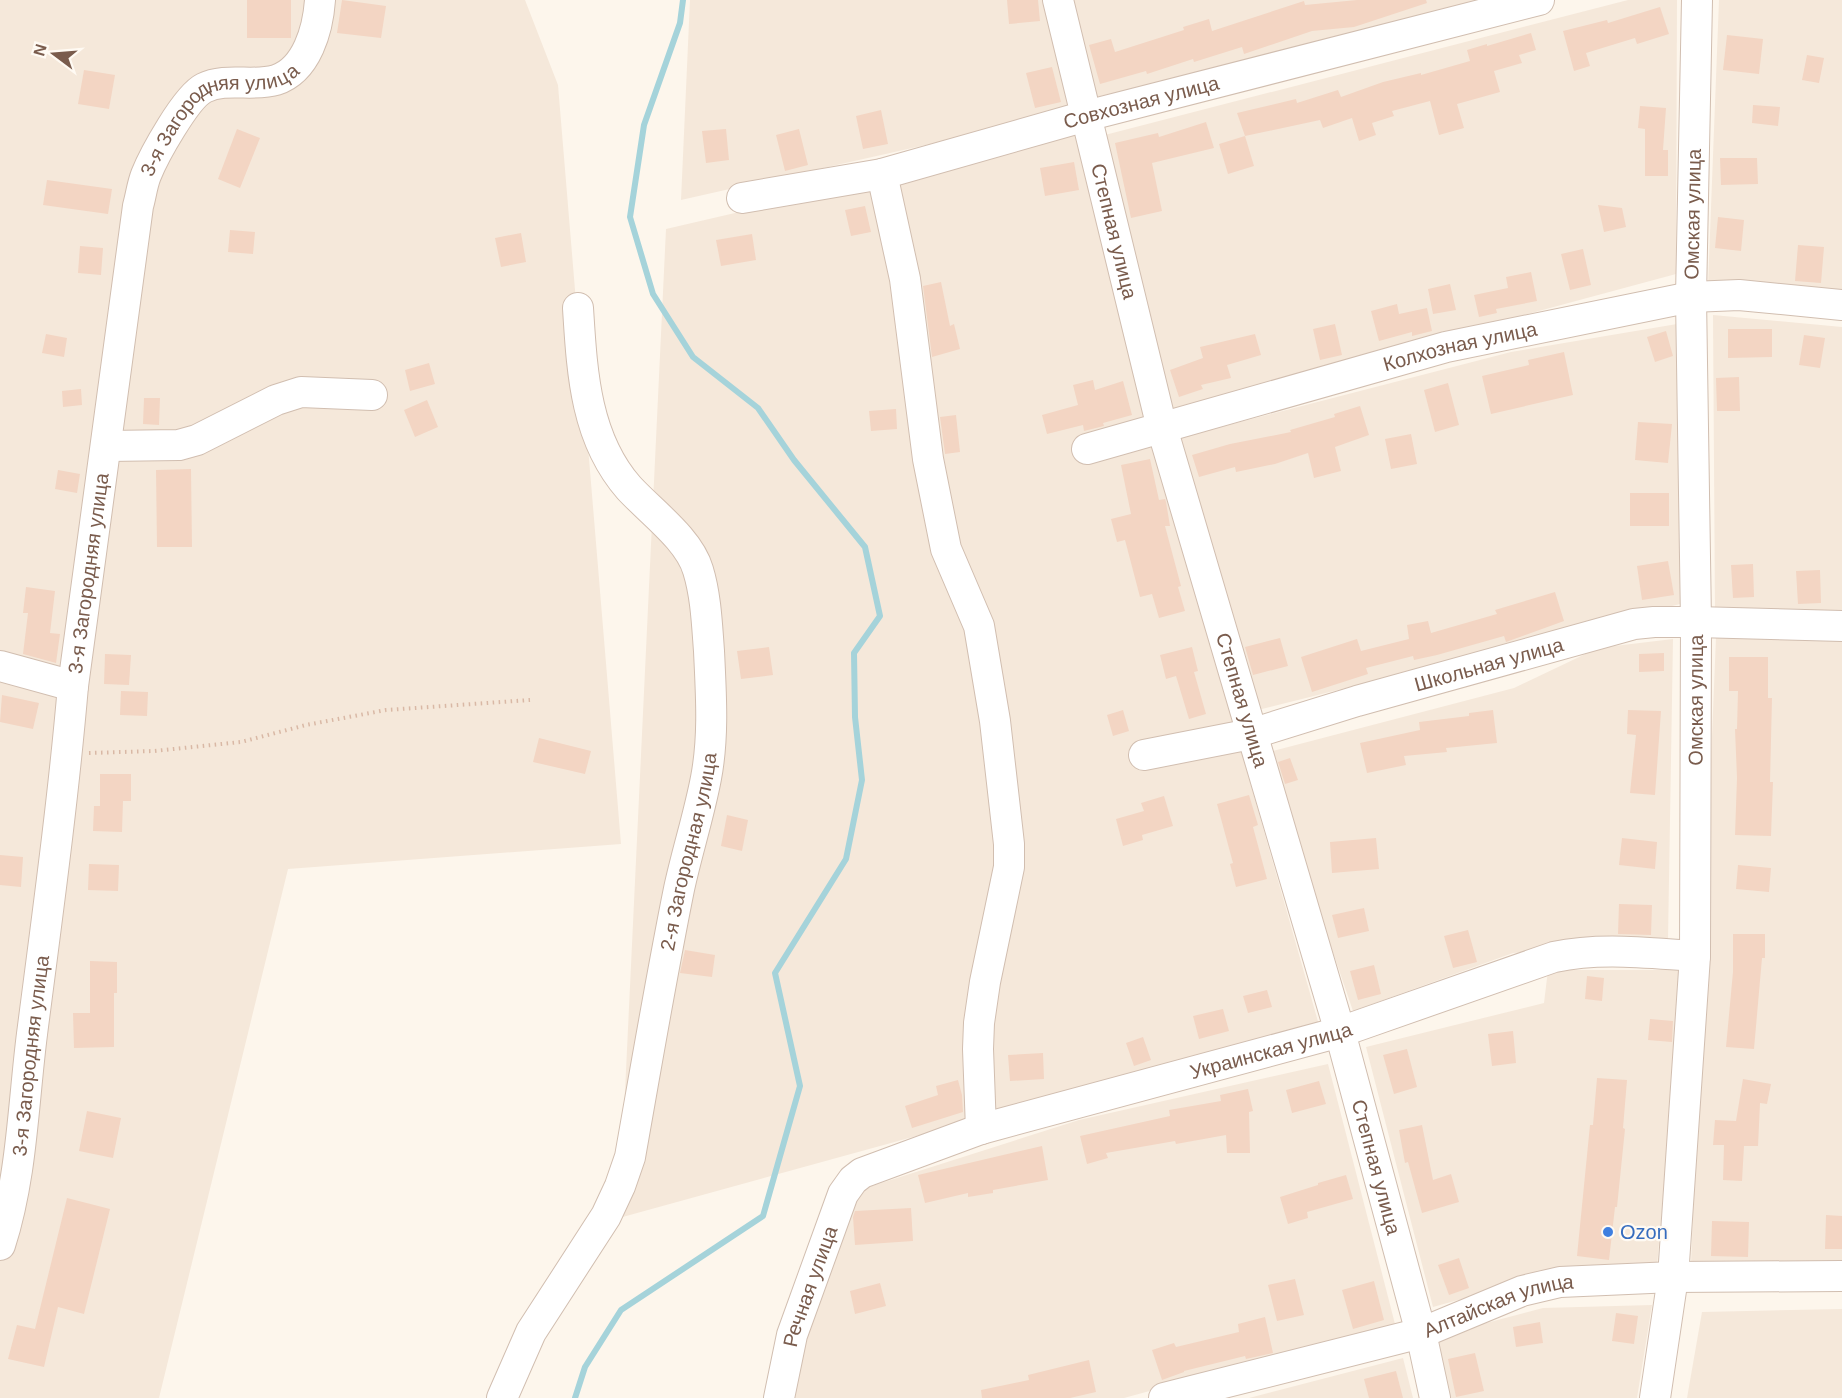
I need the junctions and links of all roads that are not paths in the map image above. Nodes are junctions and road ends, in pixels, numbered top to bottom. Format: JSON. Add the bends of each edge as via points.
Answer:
{"nodes":[{"id":1,"x":320,"y":0,"type":"edge"},
{"id":2,"x":1058,"y":0,"type":"edge"},
{"id":3,"x":1539,"y":0,"type":"edge"},
{"id":4,"x":1697,"y":0,"type":"edge"},
{"id":5,"x":1086,"y":116,"type":"junction"},
{"id":6,"x":882,"y":174,"type":"junction"},
{"id":7,"x":742,"y":198,"type":"dead end"},
{"id":8,"x":1691,"y":297,"type":"junction"},
{"id":9,"x":1842,"y":305,"type":"edge"},
{"id":10,"x":578,"y":308,"type":"dead end"},
{"id":11,"x":372,"y":395,"type":"dead end"},
{"id":12,"x":1162,"y":429,"type":"junction"},
{"id":13,"x":107,"y":446,"type":"junction"},
{"id":14,"x":1087,"y":449,"type":"dead end"},
{"id":15,"x":1696,"y":622,"type":"junction"},
{"id":16,"x":1842,"y":626,"type":"edge"},
{"id":17,"x":0,"y":666,"type":"edge"},
{"id":18,"x":73,"y":686,"type":"junction"},
{"id":19,"x":1251,"y":734,"type":"junction"},
{"id":20,"x":1144,"y":755,"type":"dead end"},
{"id":21,"x":1695,"y":957,"type":"junction"},
{"id":22,"x":1340,"y":1032,"type":"junction"},
{"id":23,"x":981,"y":1129,"type":"junction"},
{"id":24,"x":853,"y":1180,"type":"joint"},
{"id":25,"x":0,"y":1245,"type":"edge"},
{"id":26,"x":1842,"y":1275,"type":"edge"},
{"id":27,"x":1672,"y":1277,"type":"junction"},
{"id":28,"x":1421,"y":1333,"type":"junction"},
{"id":29,"x":502,"y":1398,"type":"edge"},
{"id":30,"x":778,"y":1398,"type":"edge"},
{"id":31,"x":1164,"y":1398,"type":"edge"},
{"id":32,"x":1435,"y":1398,"type":"edge"},
{"id":33,"x":1655,"y":1398,"type":"edge"}],
"edges":[{"from":1,"to":13,"type":"street","name":"3-я Загородняя улица","via":[[316,32],[289,73],[276,80],[214,84],[202,89],[192,97],[156,153],[138,206]]},
{"from":2,"to":5,"type":"street","name":"Степная улица"},
{"from":3,"to":5,"type":"street","name":"Совхозная улица"},
{"from":4,"to":8,"type":"street","name":"Омская улица"},
{"from":5,"to":6,"type":"street","name":"Совхозная улица"},
{"from":5,"to":12,"type":"street","name":"Степная улица"},
{"from":6,"to":7,"type":"street","name":"Совхозная улица"},
{"from":6,"to":23,"type":"street","via":[[904,279],[928,459],[946,549],[980,626],[1010,843],[1009,867],[979,1023]]},
{"from":8,"to":9,"type":"street","name":"Колхозная улица","via":[[1738,295]]},
{"from":8,"to":12,"type":"street","name":"Колхозная улица","via":[[1446,347]]},
{"from":8,"to":15,"type":"street","name":"Омская улица"},
{"from":10,"to":29,"type":"street","name":"2-я Загородная улица","via":[[588,401],[598,439],[613,468],[689,550],[698,570],[707,615],[712,717],[706,779],[679,889],[630,1157],[606,1216],[531,1332]]},
{"from":11,"to":13,"type":"street","via":[[301,392],[276,400],[198,440],[179,445]]},
{"from":12,"to":14,"type":"street","name":"Колхозная улица"},
{"from":12,"to":19,"type":"street","name":"Степная улица"},
{"from":13,"to":18,"type":"street","name":"3-я Загородняя улица"},
{"from":15,"to":16,"type":"street","name":"Школьная улица"},
{"from":15,"to":19,"type":"street","name":"Школьная улица","via":[[1654,622],[1609,630],[1357,700]]},
{"from":15,"to":21,"type":"street","name":"Омская улица"},
{"from":17,"to":18,"type":"street"},
{"from":18,"to":25,"type":"street","name":"3-я Загородняя улица","via":[[16,1184]]},
{"from":19,"to":20,"type":"street","name":"Школьная улица"},
{"from":19,"to":22,"type":"street","name":"Степная улица"},
{"from":21,"to":22,"type":"street","name":"Украинская улица","via":[[1612,950],[1562,955]]},
{"from":21,"to":27,"type":"street","name":"Омская улица"},
{"from":22,"to":23,"type":"street","name":"Украинская улица"},
{"from":22,"to":28,"type":"street","name":"Степная улица"},
{"from":23,"to":24,"type":"street","name":"Украинская улица","via":[[862,1173]]},
{"from":24,"to":30,"type":"street","name":"Речная улица","via":[[843,1194],[792,1335]]},
{"from":26,"to":27,"type":"street","name":"Алтайская улица"},
{"from":27,"to":28,"type":"street","name":"Алтайская улица","via":[[1542,1285]]},
{"from":27,"to":33,"type":"street","name":"Омская улица"},
{"from":28,"to":31,"type":"street","name":"Алтайская улица"},
{"from":28,"to":32,"type":"street","name":"Степная улица"}]}
